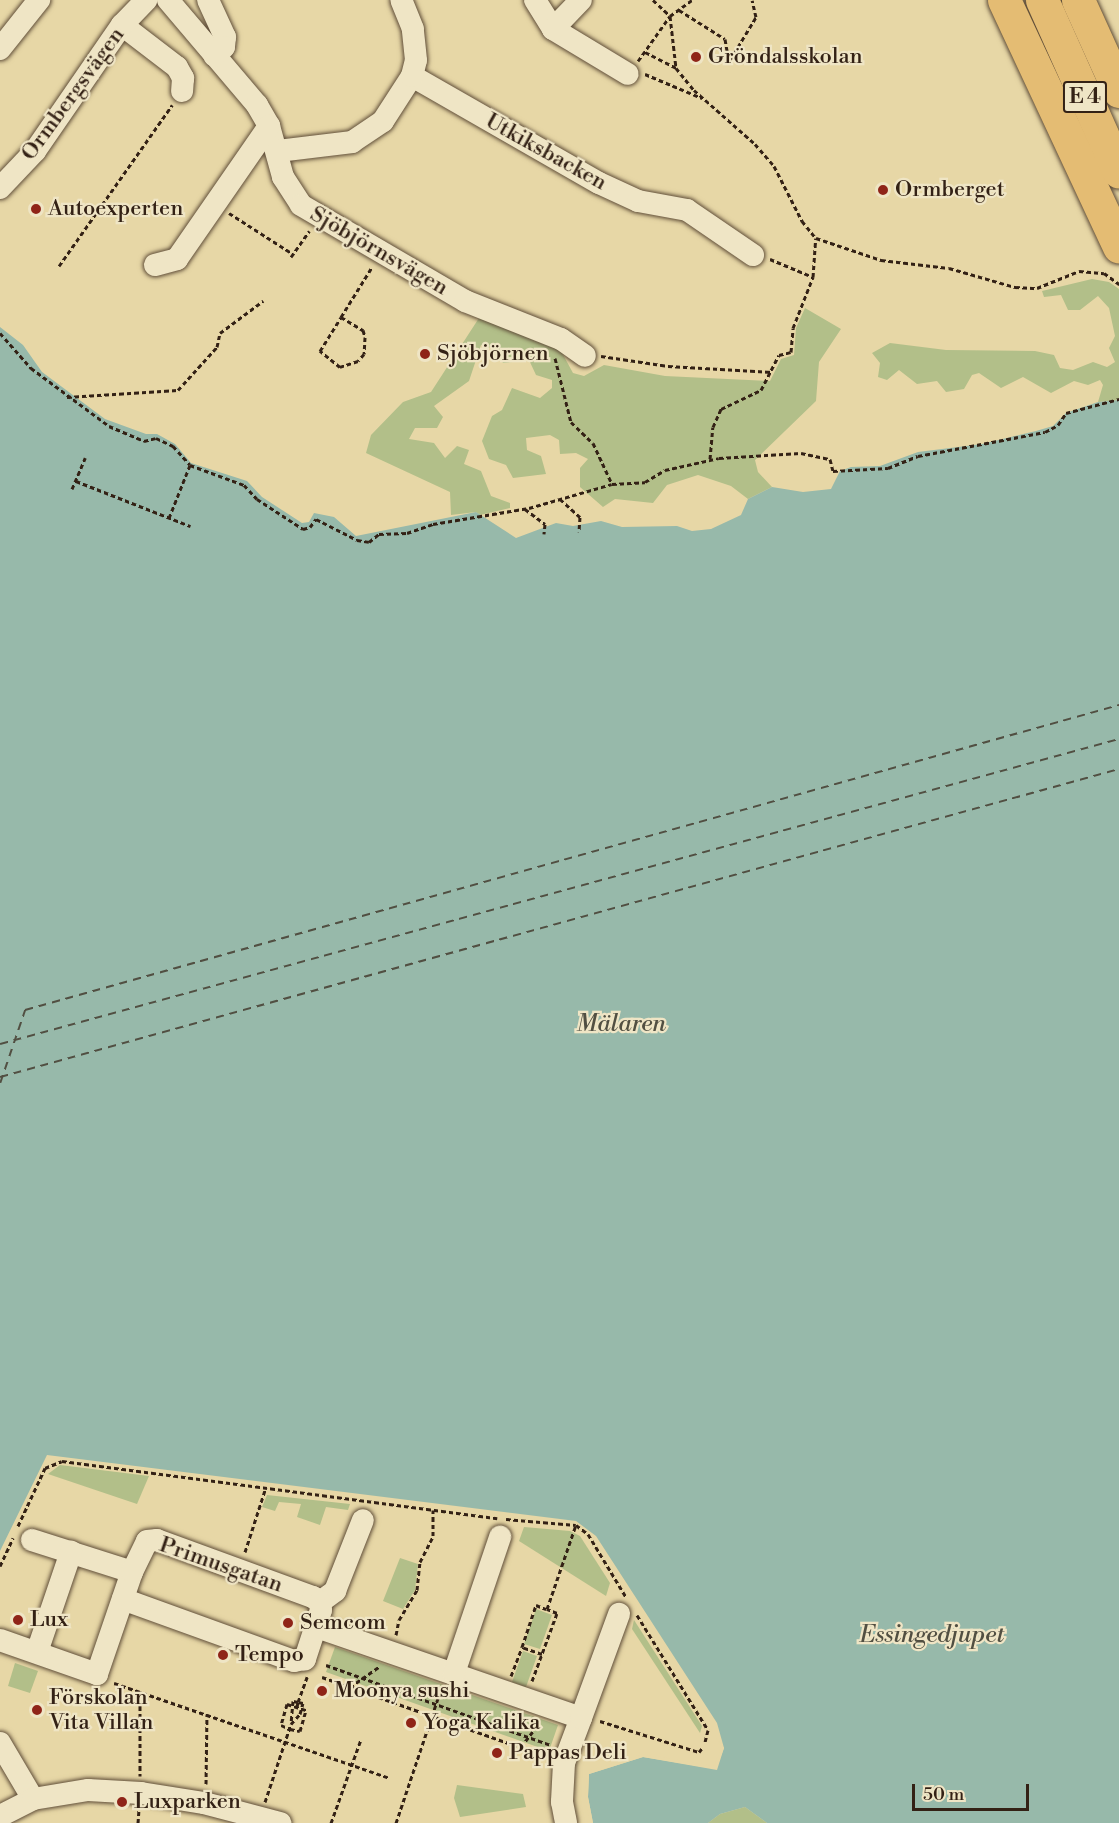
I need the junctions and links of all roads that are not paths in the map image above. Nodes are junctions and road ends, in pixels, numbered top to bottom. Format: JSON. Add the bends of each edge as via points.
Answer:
{"nodes":[{"id":1,"x":39,"y":0,"type":"edge"},
{"id":2,"x":146,"y":0,"type":"edge"},
{"id":3,"x":168,"y":0,"type":"edge"},
{"id":4,"x":207,"y":0,"type":"edge"},
{"id":5,"x":401,"y":0,"type":"edge"},
{"id":6,"x":535,"y":0,"type":"edge"},
{"id":7,"x":581,"y":0,"type":"edge"},
{"id":8,"x":1004,"y":0,"type":"edge"},
{"id":9,"x":1080,"y":5,"type":"edge"},
{"id":10,"x":1047,"y":12,"type":"edge"},
{"id":11,"x":122,"y":25,"type":"junction"},
{"id":12,"x":553,"y":29,"type":"junction"},
{"id":13,"x":0,"y":49,"type":"edge"},
{"id":14,"x":214,"y":56,"type":"junction"},
{"id":15,"x":634,"y":73,"type":"road end"},
{"id":16,"x":412,"y":76,"type":"junction"},
{"id":17,"x":182,"y":91,"type":"road end"},
{"id":18,"x":1119,"y":91,"type":"edge"},
{"id":19,"x":269,"y":126,"type":"junction"},
{"id":20,"x":278,"y":152,"type":"junction"},
{"id":21,"x":1119,"y":172,"type":"edge"},
{"id":22,"x":0,"y":188,"type":"edge"},
{"id":23,"x":1119,"y":247,"type":"edge"},
{"id":24,"x":753,"y":255,"type":"road end"},
{"id":25,"x":155,"y":265,"type":"dead end"},
{"id":26,"x":585,"y":356,"type":"road end"},
{"id":27,"x":363,"y":1520,"type":"dead end"},
{"id":28,"x":500,"y":1537,"type":"dead end"},
{"id":29,"x":32,"y":1540,"type":"dead end"},
{"id":30,"x":71,"y":1552,"type":"junction"},
{"id":31,"x":132,"y":1572,"type":"junction"},
{"id":32,"x":123,"y":1599,"type":"junction"},
{"id":33,"x":320,"y":1602,"type":"junction"},
{"id":34,"x":619,"y":1614,"type":"dead end"},
{"id":35,"x":317,"y":1627,"type":"junction"},
{"id":36,"x":0,"y":1640,"type":"edge"},
{"id":37,"x":37,"y":1652,"type":"junction"},
{"id":38,"x":448,"y":1679,"type":"junction"},
{"id":39,"x":586,"y":1718,"type":"junction"},
{"id":40,"x":0,"y":1743,"type":"edge"},
{"id":41,"x":33,"y":1799,"type":"junction"},
{"id":42,"x":0,"y":1816,"type":"edge"},
{"id":43,"x":280,"y":1823,"type":"edge"},
{"id":44,"x":566,"y":1823,"type":"edge"}],
"edges":[{"from":1,"to":13,"type":"street"},
{"from":2,"to":11,"type":"street","name":"Ormbergsvägen"},
{"from":3,"to":14,"type":"street","name":"Sjöbjörnsvägen"},
{"from":4,"to":14,"type":"street","via":[[225,37],[224,47]]},
{"from":5,"to":16,"type":"street","via":[[417,44]]},
{"from":6,"to":12,"type":"street"},
{"from":7,"to":12,"type":"street"},
{"from":8,"to":23,"type":"highway"},
{"from":9,"to":18,"type":"highway","number":"E 4"},
{"from":10,"to":21,"type":"highway","number":"E 4"},
{"from":11,"to":17,"type":"street","via":[[177,67],[183,78]]},
{"from":11,"to":22,"type":"street","name":"Ormbergsvägen","via":[[36,152]]},
{"from":12,"to":15,"type":"street"},
{"from":14,"to":19,"type":"street","name":"Sjöbjörnsvägen","via":[[257,105]]},
{"from":16,"to":20,"type":"street","via":[[383,121],[369,134],[352,142]]},
{"from":16,"to":24,"type":"street","name":"Utkiksbacken","via":[[599,183],[638,201],[687,210]]},
{"from":19,"to":20,"type":"street","name":"Sjöbjörnsvägen"},
{"from":19,"to":25,"type":"street","via":[[177,259]]},
{"from":20,"to":26,"type":"street","name":"Sjöbjörnsvägen","via":[[290,192],[319,217],[465,301],[561,339]]},
{"from":27,"to":33,"type":"street","via":[[335,1591]]},
{"from":28,"to":38,"type":"street"},
{"from":29,"to":30,"type":"street"},
{"from":30,"to":31,"type":"street"},
{"from":30,"to":37,"type":"street"},
{"from":31,"to":32,"type":"street","name":"Primusgatan"},
{"from":31,"to":33,"type":"street","name":"Primusgatan","via":[[141,1548],[147,1541],[157,1540]]},
{"from":32,"to":35,"type":"street","via":[[294,1661],[305,1659]]},
{"from":32,"to":37,"type":"street","name":"Primusgatan","via":[[97,1674]]},
{"from":33,"to":35,"type":"street"},
{"from":34,"to":39,"type":"street"},
{"from":35,"to":38,"type":"street"},
{"from":36,"to":37,"type":"street","name":"Primusgatan"},
{"from":38,"to":39,"type":"street"},
{"from":39,"to":44,"type":"street","via":[[564,1763],[562,1802]]},
{"from":40,"to":41,"type":"street"},
{"from":41,"to":42,"type":"street"},
{"from":41,"to":43,"type":"street","via":[[88,1790],[231,1809]]}]}
